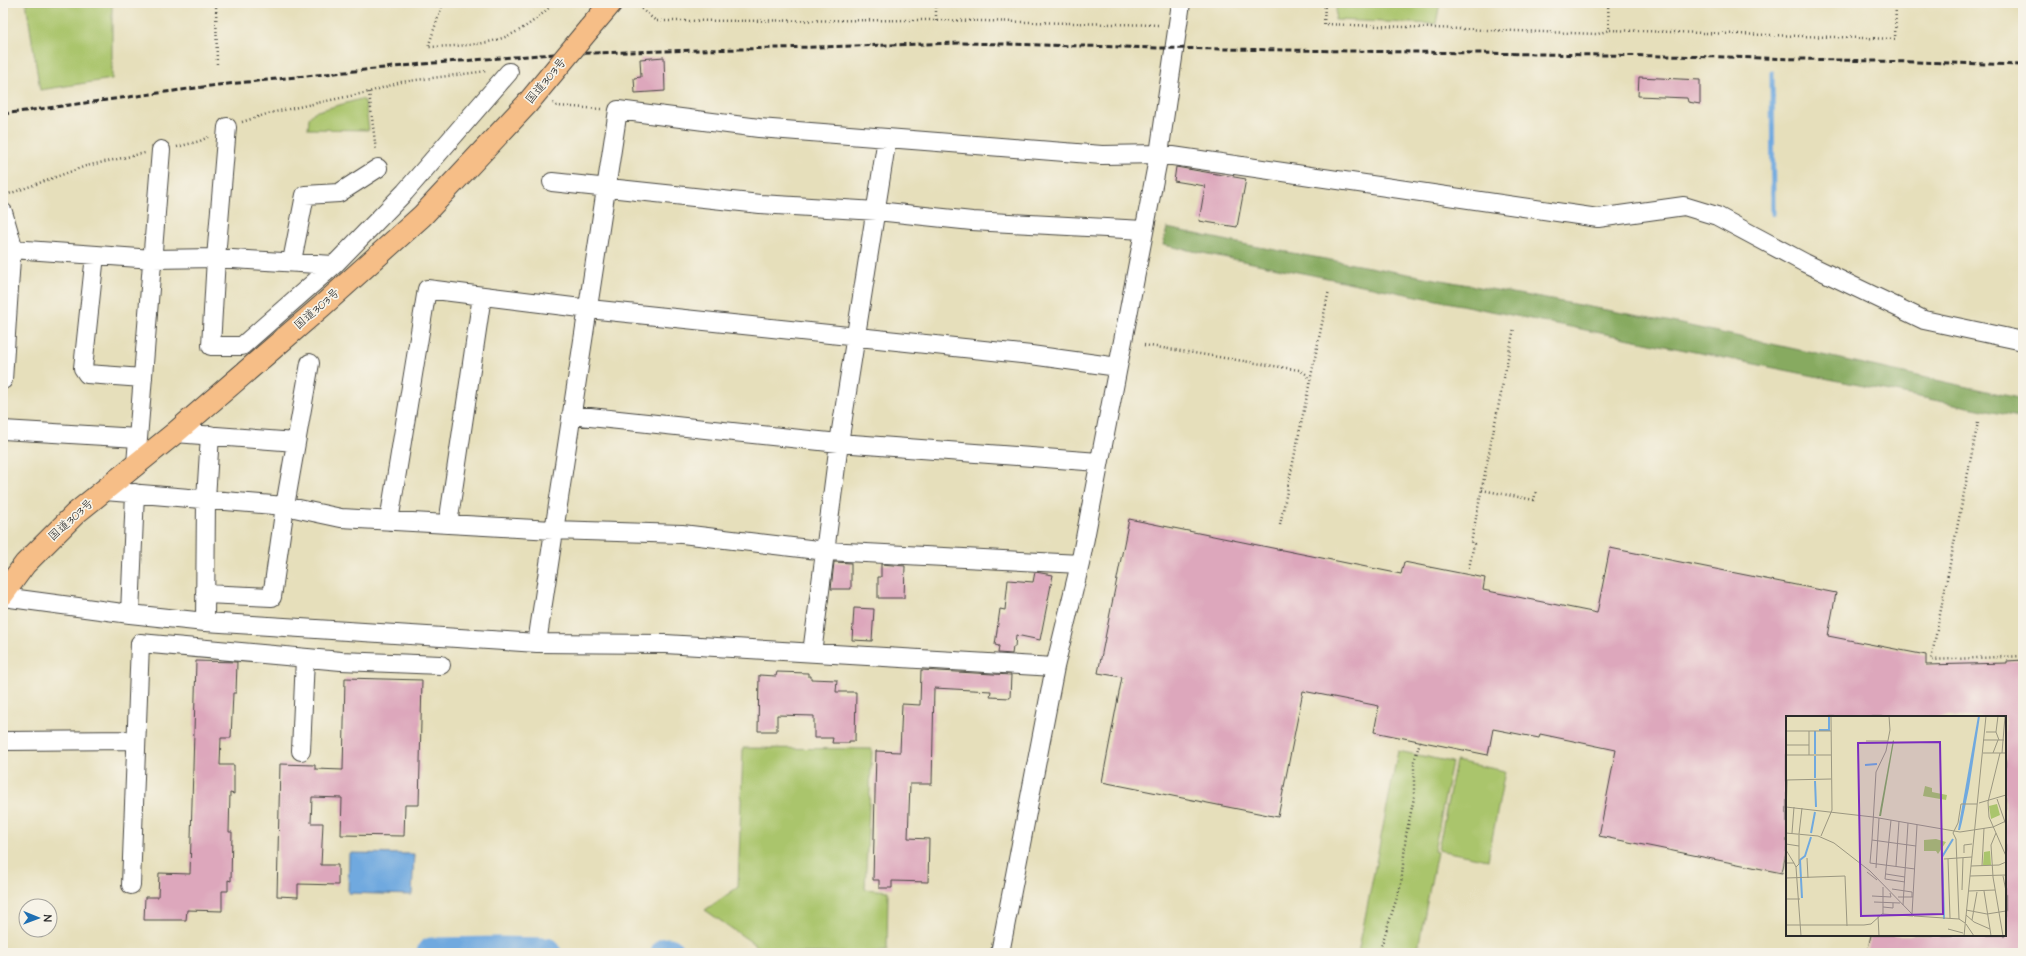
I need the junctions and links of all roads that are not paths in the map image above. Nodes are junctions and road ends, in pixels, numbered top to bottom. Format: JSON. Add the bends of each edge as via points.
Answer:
{"nodes":[{"id":1,"x":611,"y":3,"type":"edge"},
{"id":2,"x":1181,"y":3,"type":"edge"},
{"id":3,"x":509,"y":72,"type":"dead end"},
{"id":4,"x":227,"y":127,"type":"road end"},
{"id":5,"x":887,"y":138,"type":"junction"},
{"id":6,"x":161,"y":150,"type":"road end"},
{"id":7,"x":1159,"y":154,"type":"junction"},
{"id":8,"x":378,"y":168,"type":"road end"},
{"id":9,"x":552,"y":182,"type":"dead end"},
{"id":10,"x":605,"y":189,"type":"junction"},
{"id":11,"x":877,"y":211,"type":"junction"},
{"id":12,"x":3,"y":212,"type":"edge"},
{"id":13,"x":1144,"y":230,"type":"junction"},
{"id":14,"x":12,"y":249,"type":"junction"},
{"id":15,"x":95,"y":254,"type":"junction"},
{"id":16,"x":216,"y":258,"type":"junction"},
{"id":17,"x":153,"y":259,"type":"junction"},
{"id":18,"x":292,"y":261,"type":"junction"},
{"id":19,"x":334,"y":265,"type":"junction"},
{"id":20,"x":482,"y":296,"type":"junction"},
{"id":21,"x":589,"y":309,"type":"junction"},
{"id":22,"x":857,"y":338,"type":"junction"},
{"id":23,"x":2023,"y":341,"type":"edge"},
{"id":24,"x":310,"y":363,"type":"dead end"},
{"id":25,"x":1118,"y":368,"type":"junction"},
{"id":26,"x":143,"y":378,"type":"junction"},
{"id":27,"x":3,"y":380,"type":"edge"},
{"id":28,"x":571,"y":415,"type":"junction"},
{"id":29,"x":3,"y":430,"type":"edge"},
{"id":30,"x":175,"y":433,"type":"junction"},
{"id":31,"x":210,"y":436,"type":"junction"},
{"id":32,"x":138,"y":438,"type":"junction"},
{"id":33,"x":296,"y":442,"type":"junction"},
{"id":34,"x":839,"y":443,"type":"junction"},
{"id":35,"x":1099,"y":462,"type":"junction"},
{"id":36,"x":136,"y":464,"type":"junction"},
{"id":37,"x":105,"y":491,"type":"junction"},
{"id":38,"x":135,"y":493,"type":"junction"},
{"id":39,"x":206,"y":499,"type":"junction"},
{"id":40,"x":285,"y":506,"type":"junction"},
{"id":41,"x":389,"y":521,"type":"junction"},
{"id":42,"x":448,"y":524,"type":"junction"},
{"id":43,"x":553,"y":530,"type":"junction"},
{"id":44,"x":826,"y":551,"type":"junction"},
{"id":45,"x":1080,"y":564,"type":"junction"},
{"id":46,"x":205,"y":594,"type":"junction"},
{"id":47,"x":3,"y":595,"type":"edge"},
{"id":48,"x":130,"y":614,"type":"junction"},
{"id":49,"x":205,"y":622,"type":"junction"},
{"id":50,"x":537,"y":643,"type":"junction"},
{"id":51,"x":812,"y":653,"type":"junction"},
{"id":52,"x":305,"y":658,"type":"junction"},
{"id":53,"x":441,"y":665,"type":"dead end"},
{"id":54,"x":1055,"y":666,"type":"junction"},
{"id":55,"x":136,"y":740,"type":"junction"},
{"id":56,"x":3,"y":741,"type":"edge"},
{"id":57,"x":301,"y":751,"type":"dead end"},
{"id":58,"x":131,"y":886,"type":"dead end"},
{"id":59,"x":1000,"y":953,"type":"edge"}],
"edges":[{"from":1,"to":30,"type":"highway","name":"国道303号","bridge":true,"via":[[527,104],[422,216]]},
{"from":2,"to":7,"type":"street"},
{"from":3,"to":19,"type":"street","via":[[405,192]]},
{"from":4,"to":16,"type":"street"},
{"from":5,"to":7,"type":"street","via":[[1102,155]]},
{"from":5,"to":10,"type":"street","via":[[759,128],[618,110]]},
{"from":5,"to":11,"type":"street"},
{"from":6,"to":17,"type":"street"},
{"from":7,"to":13,"type":"street"},
{"from":7,"to":23,"type":"street","via":[[1598,218],[1684,206],[1717,216],[1924,320]]},
{"from":8,"to":18,"type":"street","via":[[339,192],[305,195]]},
{"from":9,"to":10,"type":"street"},
{"from":10,"to":11,"type":"street","via":[[760,204]]},
{"from":10,"to":21,"type":"street"},
{"from":11,"to":13,"type":"street","via":[[972,222]]},
{"from":11,"to":22,"type":"street"},
{"from":12,"to":14,"type":"street"},
{"from":13,"to":25,"type":"street"},
{"from":14,"to":15,"type":"street"},
{"from":14,"to":27,"type":"street"},
{"from":15,"to":17,"type":"street"},
{"from":15,"to":26,"type":"street","via":[[83,368],[87,374]]},
{"from":16,"to":17,"type":"street"},
{"from":16,"to":18,"type":"street"},
{"from":16,"to":19,"type":"street","via":[[211,346],[242,346]]},
{"from":17,"to":26,"type":"street"},
{"from":18,"to":19,"type":"street"},
{"from":20,"to":21,"type":"street"},
{"from":20,"to":41,"type":"street","via":[[427,289]]},
{"from":20,"to":42,"type":"street"},
{"from":21,"to":22,"type":"street"},
{"from":21,"to":28,"type":"street"},
{"from":22,"to":25,"type":"street","via":[[1031,355]]},
{"from":22,"to":34,"type":"street"},
{"from":24,"to":33,"type":"street"},
{"from":25,"to":35,"type":"street"},
{"from":26,"to":32,"type":"street"},
{"from":28,"to":34,"type":"street"},
{"from":28,"to":43,"type":"street"},
{"from":29,"to":32,"type":"street"},
{"from":30,"to":31,"type":"street"},
{"from":30,"to":36,"type":"highway","name":"国道303号"},
{"from":31,"to":33,"type":"street"},
{"from":31,"to":39,"type":"street"},
{"from":32,"to":36,"type":"street"},
{"from":33,"to":40,"type":"street"},
{"from":34,"to":35,"type":"street"},
{"from":34,"to":44,"type":"street"},
{"from":35,"to":45,"type":"street"},
{"from":36,"to":37,"type":"highway","name":"国道303号"},
{"from":37,"to":38,"type":"street"},
{"from":37,"to":47,"type":"highway","name":"国道303号","via":[[76,514],[25,564]]},
{"from":38,"to":39,"type":"street"},
{"from":38,"to":48,"type":"street"},
{"from":39,"to":40,"type":"street"},
{"from":39,"to":46,"type":"street"},
{"from":40,"to":41,"type":"street","via":[[341,518]]},
{"from":40,"to":46,"type":"street","via":[[272,597]]},
{"from":41,"to":42,"type":"street"},
{"from":42,"to":43,"type":"street"},
{"from":43,"to":44,"type":"street","via":[[682,534]]},
{"from":43,"to":50,"type":"street"},
{"from":44,"to":45,"type":"street"},
{"from":44,"to":51,"type":"street"},
{"from":45,"to":54,"type":"street"},
{"from":46,"to":49,"type":"street"},
{"from":47,"to":48,"type":"street"},
{"from":48,"to":49,"type":"street"},
{"from":49,"to":50,"type":"street"},
{"from":50,"to":51,"type":"street","via":[[665,644]]},
{"from":51,"to":54,"type":"street"},
{"from":52,"to":53,"type":"street"},
{"from":52,"to":55,"type":"street","via":[[140,643]]},
{"from":52,"to":57,"type":"street"},
{"from":54,"to":59,"type":"street"},
{"from":55,"to":56,"type":"street"},
{"from":55,"to":58,"type":"street"}]}
